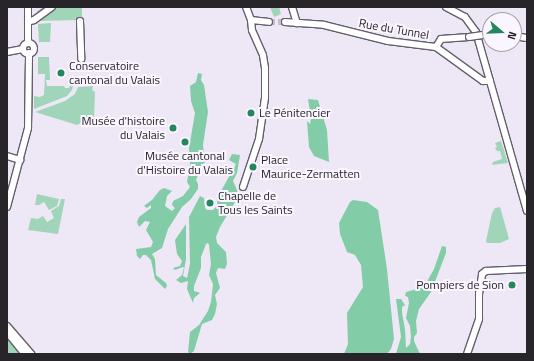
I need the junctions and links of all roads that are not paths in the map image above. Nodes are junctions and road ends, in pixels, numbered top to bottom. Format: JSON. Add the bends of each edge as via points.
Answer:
{"nodes":[{"id":1,"x":28,"y":7,"type":"edge"},
{"id":2,"x":52,"y":7,"type":"edge"},
{"id":3,"x":246,"y":7,"type":"edge"},
{"id":4,"x":292,"y":7,"type":"edge"},
{"id":5,"x":446,"y":7,"type":"edge"},
{"id":6,"x":251,"y":20,"type":"junction"},
{"id":7,"x":80,"y":21,"type":"dead end"},
{"id":8,"x":28,"y":22,"type":"junction"},
{"id":9,"x":270,"y":22,"type":"tunnel mouth"},
{"id":10,"x":285,"y":22,"type":"tunnel mouth"},
{"id":11,"x":297,"y":23,"type":"junction"},
{"id":12,"x":482,"y":36,"type":"edge"},
{"id":13,"x":28,"y":42,"type":"junction"},
{"id":14,"x":437,"y":44,"type":"junction"},
{"id":15,"x":23,"y":49,"type":"junction"},
{"id":16,"x":7,"y":52,"type":"edge"},
{"id":17,"x":29,"y":53,"type":"junction"},
{"id":18,"x":81,"y":59,"type":"dead end"},
{"id":19,"x":490,"y":81,"type":"junction"},
{"id":20,"x":7,"y":156,"type":"edge"},
{"id":21,"x":20,"y":160,"type":"junction"},
{"id":22,"x":243,"y":188,"type":"dead end"},
{"id":23,"x":7,"y":207,"type":"edge"},
{"id":24,"x":527,"y":211,"type":"edge"},
{"id":25,"x":527,"y":269,"type":"edge"},
{"id":26,"x":7,"y":326,"type":"edge"},
{"id":27,"x":7,"y":332,"type":"edge"},
{"id":28,"x":25,"y":354,"type":"edge"},
{"id":29,"x":31,"y":354,"type":"edge"},
{"id":30,"x":467,"y":354,"type":"edge"}],
"edges":[{"from":1,"to":8,"type":"street"},
{"from":2,"to":8,"type":"street"},
{"from":3,"to":6,"type":"street"},
{"from":4,"to":11,"type":"street"},
{"from":5,"to":19,"type":"street","via":[[465,17],[473,27]]},
{"from":6,"to":9,"type":"street"},
{"from":6,"to":22,"type":"street","via":[[265,68],[265,98],[259,139]]},
{"from":7,"to":18,"type":"street"},
{"from":8,"to":13,"type":"street"},
{"from":10,"to":11,"type":"street","name":"Rue du Tunnel"},
{"from":11,"to":14,"type":"street","name":"Rue du Tunnel","via":[[324,25],[384,40]]},
{"from":12,"to":14,"type":"street","bridge":true},
{"from":13,"to":15,"type":"street","via":[[24,44]]},
{"from":13,"to":17,"type":"street","via":[[34,47]]},
{"from":14,"to":19,"type":"street","name":"Rue du Tunnel","via":[[483,81]]},
{"from":15,"to":16,"type":"street"},
{"from":15,"to":17,"type":"street"},
{"from":17,"to":21,"type":"street","via":[[29,121]]},
{"from":19,"to":24,"type":"street"},
{"from":20,"to":21,"type":"street"},
{"from":21,"to":23,"type":"street"},
{"from":25,"to":30,"type":"street","via":[[486,271],[482,274],[479,319]]},
{"from":26,"to":29,"type":"street"},
{"from":27,"to":28,"type":"street"}]}
